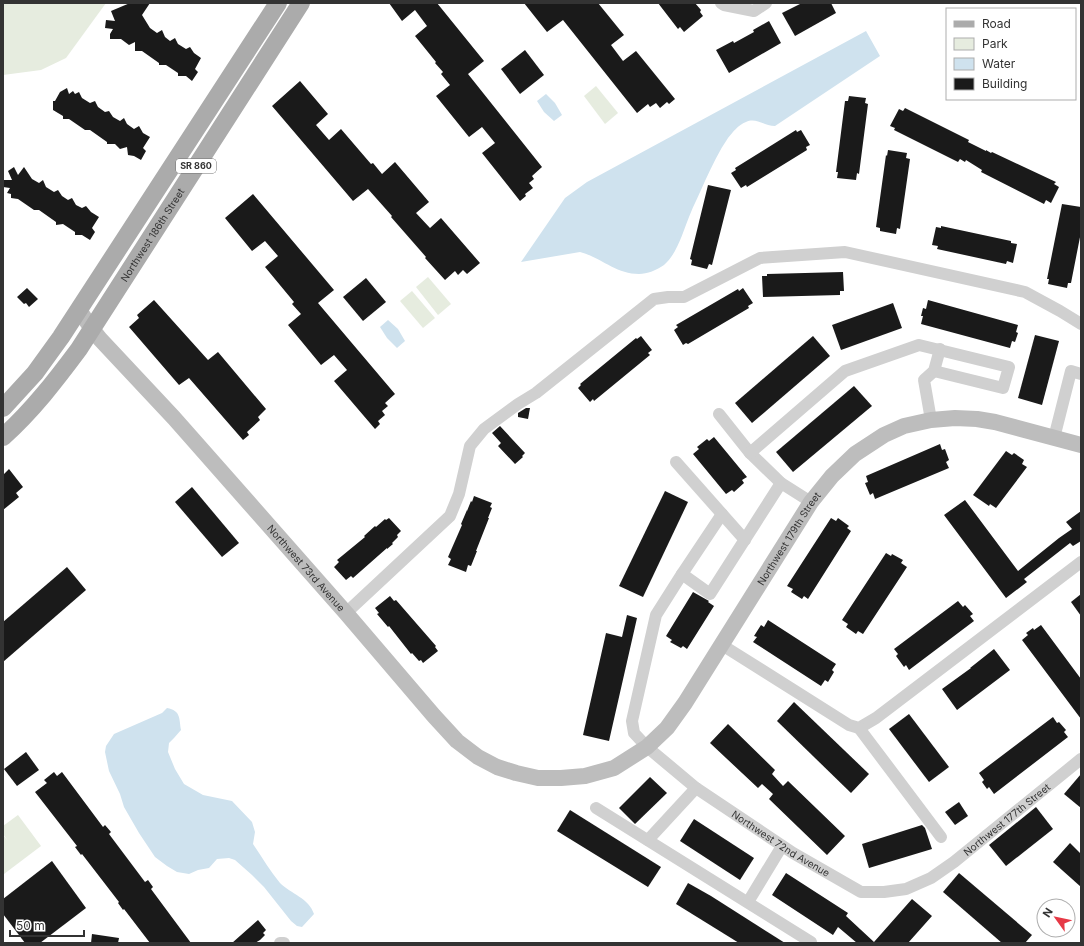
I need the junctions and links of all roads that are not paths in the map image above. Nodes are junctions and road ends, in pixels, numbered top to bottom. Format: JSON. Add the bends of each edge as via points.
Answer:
{"nodes":[{"id":1,"x":278,"y":3,"type":"edge"},
{"id":2,"x":721,"y":3,"type":"edge"},
{"id":3,"x":766,"y":3,"type":"edge"},
{"id":4,"x":294,"y":5,"type":"edge"},
{"id":5,"x":79,"y":310,"type":"junction"},
{"id":6,"x":1081,"y":324,"type":"edge"},
{"id":7,"x":92,"y":329,"type":"junction"},
{"id":8,"x":940,"y":349,"type":"junction"},
{"id":9,"x":934,"y":371,"type":"junction"},
{"id":10,"x":1081,"y":374,"type":"edge"},
{"id":11,"x":3,"y":408,"type":"edge"},
{"id":12,"x":719,"y":414,"type":"dead end"},
{"id":13,"x":931,"y":420,"type":"junction"},
{"id":14,"x":3,"y":437,"type":"edge"},
{"id":15,"x":1054,"y":438,"type":"junction"},
{"id":16,"x":1081,"y":445,"type":"edge"},
{"id":17,"x":750,"y":453,"type":"junction"},
{"id":18,"x":676,"y":462,"type":"dead end"},
{"id":19,"x":781,"y":483,"type":"junction"},
{"id":20,"x":811,"y":502,"type":"junction"},
{"id":21,"x":722,"y":514,"type":"junction"},
{"id":22,"x":745,"y":540,"type":"junction"},
{"id":23,"x":1081,"y":562,"type":"edge"},
{"id":24,"x":682,"y":574,"type":"junction"},
{"id":25,"x":346,"y":613,"type":"junction"},
{"id":26,"x":722,"y":644,"type":"junction"},
{"id":27,"x":859,"y":728,"type":"junction"},
{"id":28,"x":647,"y":747,"type":"junction"},
{"id":29,"x":1081,"y":760,"type":"edge"},
{"id":30,"x":561,"y":778,"type":"joint"},
{"id":31,"x":696,"y":788,"type":"junction"},
{"id":32,"x":596,"y":808,"type":"dead end"},
{"id":33,"x":942,"y":837,"type":"dead end"},
{"id":34,"x":648,"y":840,"type":"junction"},
{"id":35,"x":782,"y":846,"type":"junction"},
{"id":36,"x":931,"y":878,"type":"joint"},
{"id":37,"x":748,"y":902,"type":"junction"},
{"id":38,"x":811,"y":942,"type":"dead end"},
{"id":39,"x":280,"y":943,"type":"edge"},
{"id":40,"x":284,"y":943,"type":"edge"}],
"edges":[{"from":1,"to":5,"type":"main road","name":"Northwest 186th Street","number":"SR 860"},
{"from":2,"to":3,"type":"street","via":[[754,11]]},
{"from":4,"to":7,"type":"main road","name":"Northwest 186th Street","number":"SR 860"},
{"from":5,"to":7,"type":"street","name":"Northwest 73rd Avenue"},
{"from":5,"to":11,"type":"main road","name":"Northwest 186th Street","number":"SR 860","via":[[47,358]]},
{"from":6,"to":25,"type":"street","via":[[1025,292],[845,252],[760,258],[684,298],[654,299],[536,393],[484,428],[470,446],[459,494],[450,516]]},
{"from":7,"to":14,"type":"main road","name":"Northwest 186th Street","number":"SR 860","via":[[48,389]]},
{"from":7,"to":25,"type":"street","name":"Northwest 73rd Avenue"},
{"from":8,"to":9,"type":"street"},
{"from":8,"to":9,"type":"street","via":[[1009,367],[1003,388]]},
{"from":8,"to":17,"type":"street","via":[[919,345],[845,371]]},
{"from":9,"to":13,"type":"street","via":[[924,380]]},
{"from":10,"to":15,"type":"street","via":[[1071,371]]},
{"from":12,"to":17,"type":"street"},
{"from":13,"to":15,"type":"street","name":"Northwest 179th Street","via":[[977,419]]},
{"from":13,"to":20,"type":"street","name":"Northwest 179th Street","via":[[904,426],[855,454],[832,476]]},
{"from":15,"to":16,"type":"street","name":"Northwest 179th Street"},
{"from":17,"to":19,"type":"street"},
{"from":18,"to":21,"type":"street"},
{"from":19,"to":20,"type":"street"},
{"from":19,"to":22,"type":"street"},
{"from":20,"to":26,"type":"street","name":"Northwest 179th Street"},
{"from":21,"to":22,"type":"street"},
{"from":21,"to":24,"type":"street","name":"Northwest 72nd Avenue"},
{"from":22,"to":24,"type":"street","via":[[710,594]]},
{"from":23,"to":27,"type":"street","via":[[876,718]]},
{"from":24,"to":28,"type":"street","name":"Northwest 72nd Avenue","via":[[656,615],[632,721],[634,733]]},
{"from":25,"to":30,"type":"street","name":"Northwest 73rd Avenue","via":[[462,745],[497,767],[538,778]]},
{"from":26,"to":27,"type":"street","via":[[849,725]]},
{"from":26,"to":28,"type":"street","name":"Northwest 179th Street","via":[[685,704],[667,728]]},
{"from":27,"to":33,"type":"street"},
{"from":28,"to":30,"type":"street","name":"Northwest 179th Street","via":[[614,768],[585,776]]},
{"from":28,"to":31,"type":"street","name":"Northwest 72nd Avenue"},
{"from":29,"to":36,"type":"street","name":"Northwest 177th Street"},
{"from":31,"to":34,"type":"street"},
{"from":31,"to":35,"type":"street","name":"Northwest 72nd Avenue"},
{"from":32,"to":34,"type":"street"},
{"from":34,"to":37,"type":"street"},
{"from":35,"to":36,"type":"street","name":"Northwest 72nd Avenue","via":[[861,892],[906,889]]},
{"from":35,"to":37,"type":"street"},
{"from":37,"to":38,"type":"street"},
{"from":39,"to":40,"type":"street"}]}
